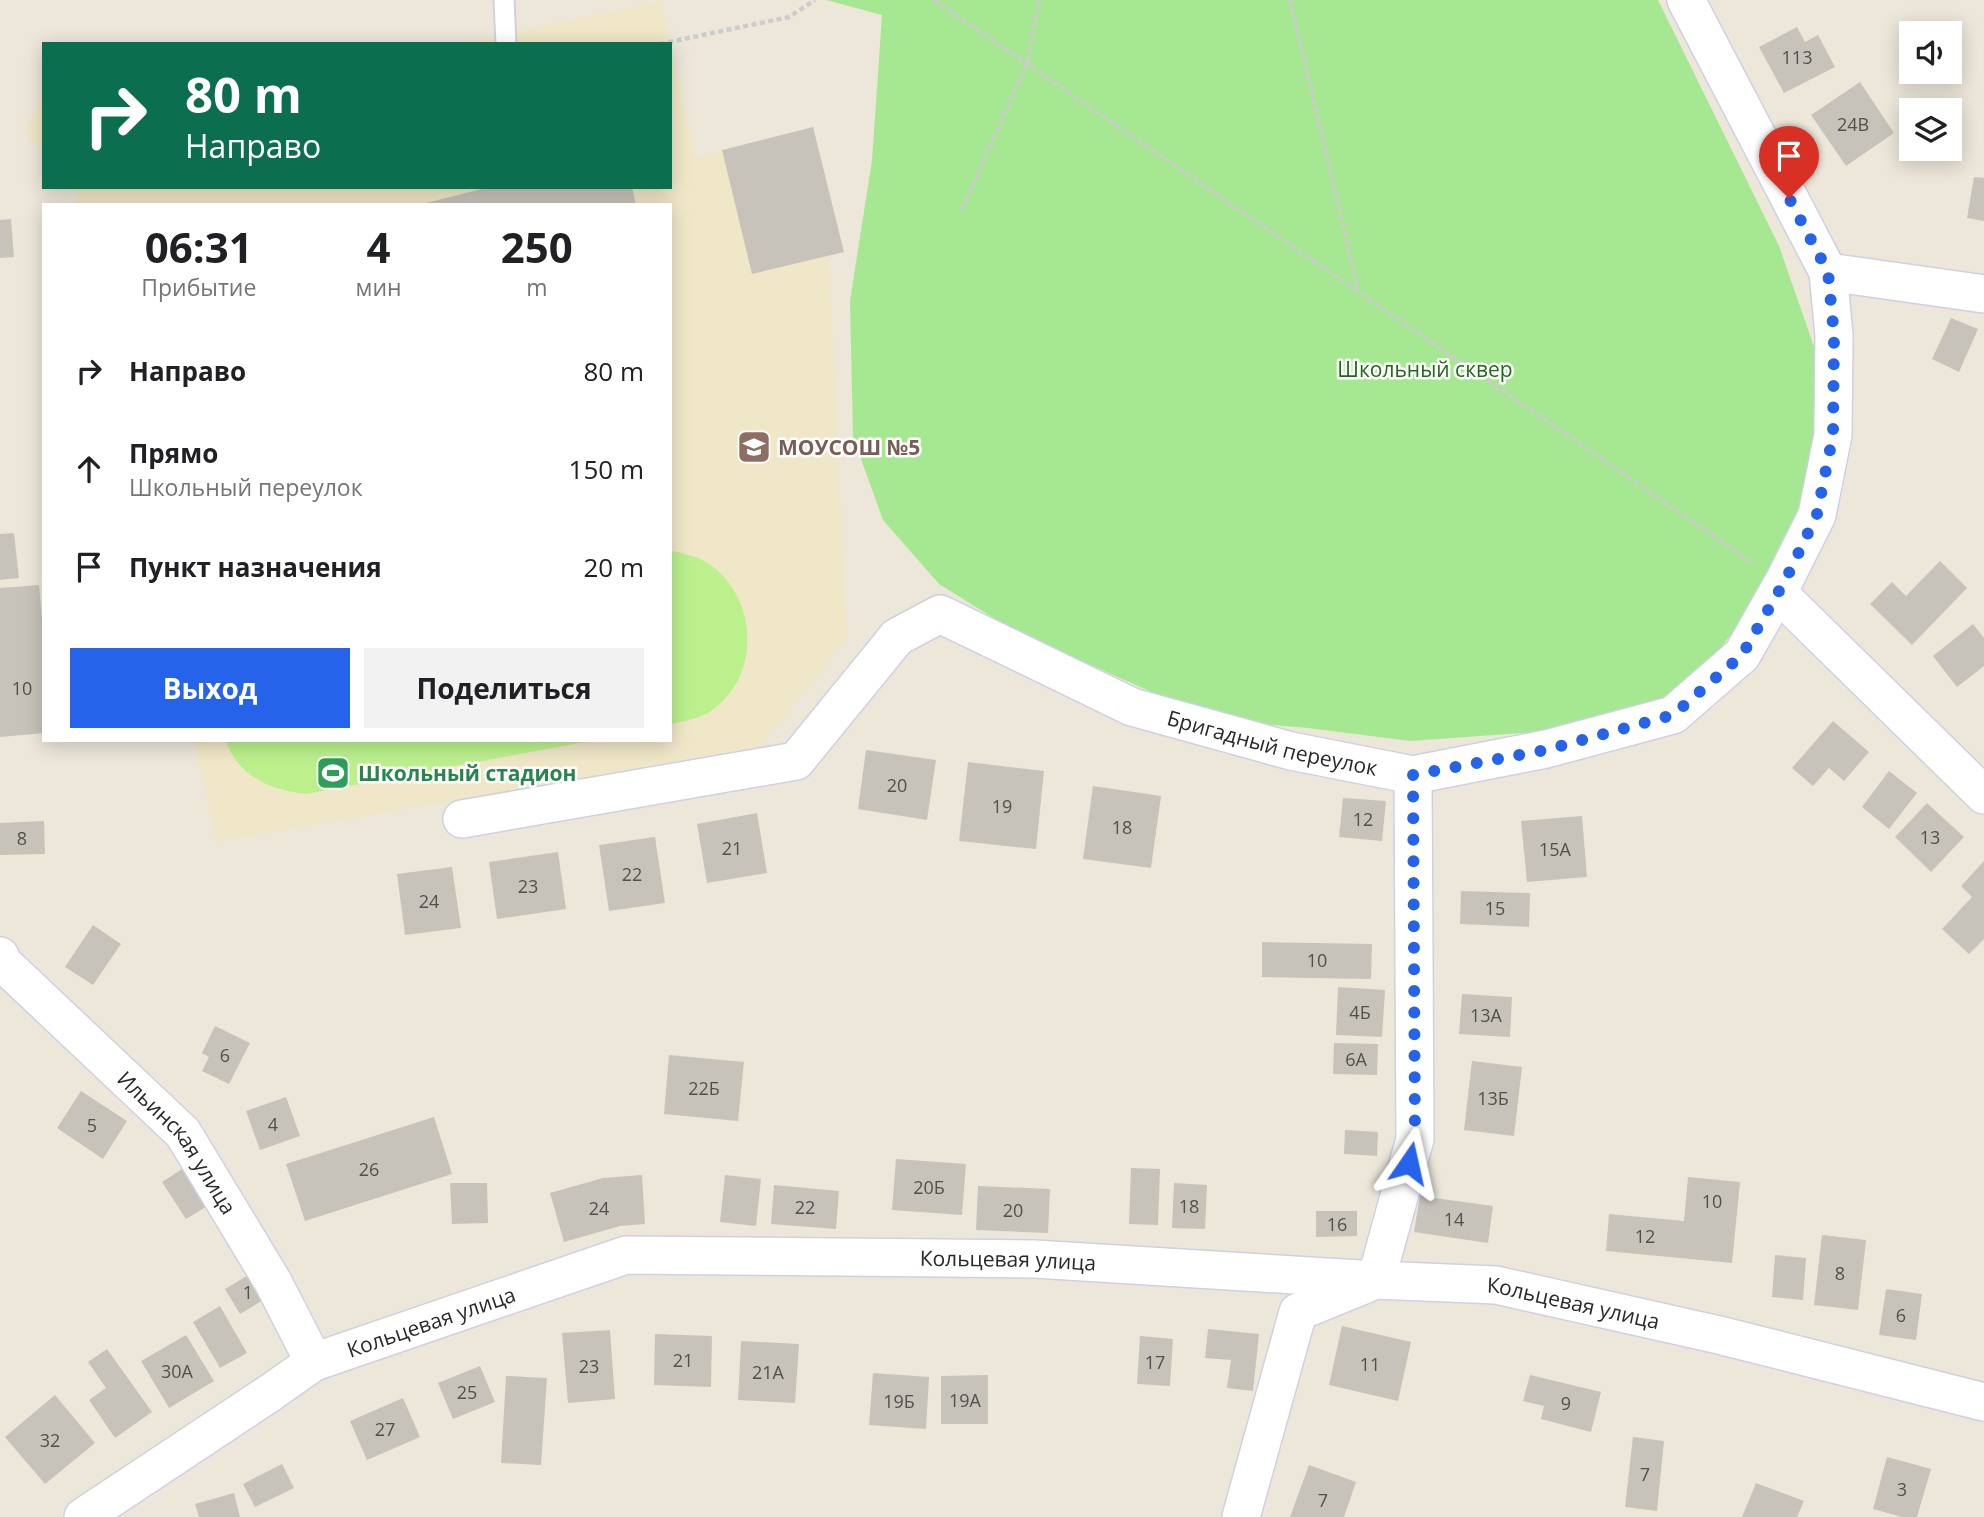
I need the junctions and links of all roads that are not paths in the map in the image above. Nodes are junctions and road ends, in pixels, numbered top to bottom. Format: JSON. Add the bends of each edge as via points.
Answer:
{"nodes":[{"id":1,"x":504,"y":0,"type":"edge"},
{"id":2,"x":1686,"y":0,"type":"edge"},
{"id":3,"x":506,"y":42,"type":"edge"},
{"id":4,"x":1828,"y":272,"type":"junction"},
{"id":5,"x":1984,"y":294,"type":"edge"},
{"id":6,"x":1782,"y":586,"type":"junction"},
{"id":7,"x":1413,"y":775,"type":"junction"},
{"id":8,"x":1984,"y":795,"type":"edge"},
{"id":9,"x":462,"y":819,"type":"dead end"},
{"id":10,"x":1,"y":962,"type":"edge"},
{"id":11,"x":1376,"y":1280,"type":"junction"},
{"id":12,"x":314,"y":1362,"type":"junction"},
{"id":13,"x":1984,"y":1402,"type":"edge"},
{"id":14,"x":83,"y":1517,"type":"edge"},
{"id":15,"x":1241,"y":1517,"type":"edge"}],
"edges":[{"from":1,"to":3,"type":"lane"},
{"from":2,"to":4,"type":"street"},
{"from":4,"to":5,"type":"street"},
{"from":4,"to":6,"type":"street","via":[[1834,335],[1833,435],[1817,514]]},
{"from":6,"to":7,"type":"street","via":[[1742,655],[1673,715],[1546,750]]},
{"from":6,"to":8,"type":"street"},
{"from":7,"to":9,"type":"street","name":"Бригадный переулок","via":[[1290,751],[1132,707],[940,614],[897,637],[796,761]]},
{"from":7,"to":11,"type":"street","via":[[1415,1139]]},
{"from":10,"to":12,"type":"street","name":"Ильинская улица","via":[[183,1133],[273,1282]]},
{"from":11,"to":12,"type":"street","name":"Кольцевая улица","via":[[1035,1259],[625,1255]]},
{"from":11,"to":13,"type":"street","name":"Кольцевая улица","via":[[1496,1285]]},
{"from":11,"to":15,"type":"street","via":[[1298,1312]]},
{"from":12,"to":14,"type":"street","name":"Кольцевая улица"}]}
